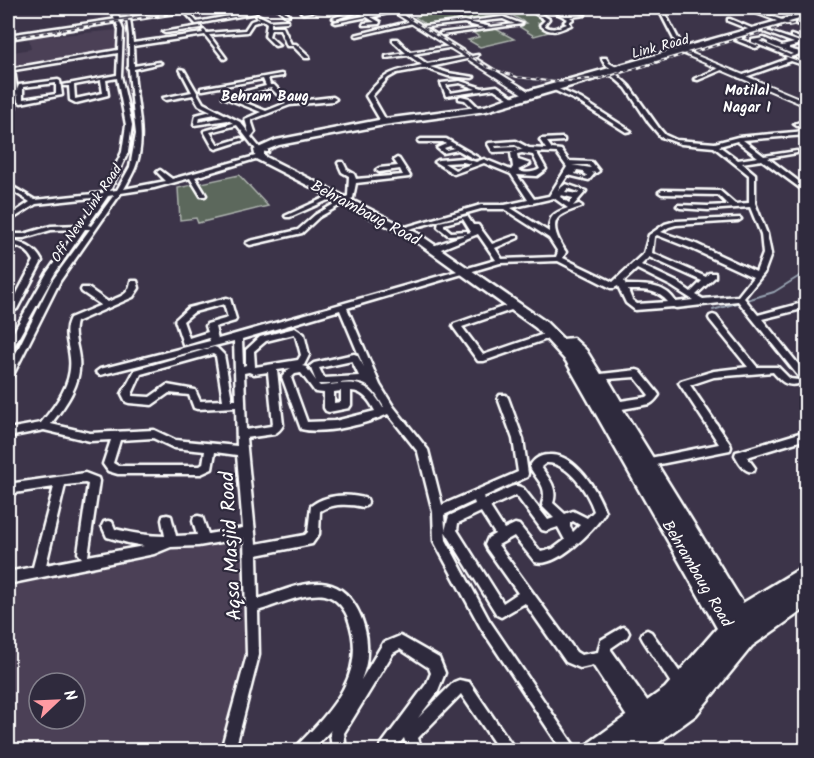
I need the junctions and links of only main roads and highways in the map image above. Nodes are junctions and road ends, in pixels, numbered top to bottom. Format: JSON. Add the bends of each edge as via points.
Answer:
{"nodes":[{"id":1,"x":113,"y":8,"type":"edge"},
{"id":2,"x":123,"y":8,"type":"edge"},
{"id":3,"x":203,"y":8,"type":"edge"},
{"id":4,"x":422,"y":8,"type":"edge"},
{"id":5,"x":744,"y":8,"type":"edge"},
{"id":6,"x":749,"y":8,"type":"edge"},
{"id":7,"x":188,"y":9,"type":"edge"},
{"id":8,"x":397,"y":9,"type":"edge"},
{"id":9,"x":807,"y":15,"type":"edge"},
{"id":10,"x":128,"y":18,"type":"junction"},
{"id":11,"x":118,"y":19,"type":"junction"},
{"id":12,"x":794,"y":22,"type":"edge"},
{"id":13,"x":8,"y":36,"type":"edge"},
{"id":14,"x":685,"y":51,"type":"junction"},
{"id":15,"x":472,"y":57,"type":"junction"},
{"id":16,"x":614,"y":71,"type":"junction"},
{"id":17,"x":742,"y":76,"type":"junction"},
{"id":18,"x":529,"y":93,"type":"junction"},
{"id":19,"x":807,"y":102,"type":"edge"},
{"id":20,"x":261,"y":153,"type":"junction"},
{"id":21,"x":522,"y":309,"type":"junction"},
{"id":22,"x":576,"y":356,"type":"junction"},
{"id":23,"x":611,"y":407,"type":"junction"},
{"id":24,"x":807,"y":574,"type":"edge"},
{"id":25,"x":807,"y":596,"type":"edge"},
{"id":26,"x":738,"y":628,"type":"junction"},
{"id":27,"x":598,"y":750,"type":"edge"},
{"id":28,"x":629,"y":750,"type":"edge"}],
"edges":[{"from":1,"to":11,"type":"main road"},
{"from":2,"to":10,"type":"main road"},
{"from":3,"to":7,"type":"main road"},
{"from":4,"to":8,"type":"main road"},
{"from":5,"to":12,"type":"main road"},
{"from":6,"to":12,"type":"main road"},
{"from":7,"to":10,"type":"main road"},
{"from":8,"to":15,"type":"main road"},
{"from":8,"to":15,"type":"main road"},
{"from":9,"to":12,"type":"main road"},
{"from":10,"to":11,"type":"main road"},
{"from":11,"to":13,"type":"main road"},
{"from":12,"to":14,"type":"main road","name":"Link Road"},
{"from":12,"to":14,"type":"main road","name":"Link Road"},
{"from":14,"to":16,"type":"main road","name":"Link Road"},
{"from":14,"to":17,"type":"main road"},
{"from":14,"to":17,"type":"main road"},
{"from":15,"to":18,"type":"main road"},
{"from":16,"to":18,"type":"main road","name":"Link Road"},
{"from":16,"to":18,"type":"main road","name":"Link Road"},
{"from":17,"to":19,"type":"main road"},
{"from":18,"to":20,"type":"main road","via":[[276,143]]},
{"from":18,"to":20,"type":"main road","via":[[486,112],[397,124],[283,145]]},
{"from":20,"to":21,"type":"main road","name":"Behrambaug Road","via":[[407,228]]},
{"from":21,"to":22,"type":"main road","name":"Behrambaug Road"},
{"from":21,"to":22,"type":"main road","name":"Behrambaug Road","via":[[545,319]]},
{"from":22,"to":23,"type":"main road","name":"Behrambaug Road"},
{"from":22,"to":23,"type":"main road","name":"Behrambaug Road","via":[[598,376]]},
{"from":23,"to":26,"type":"main road","name":"Behrambaug Road","via":[[626,440]]},
{"from":24,"to":26,"type":"main road"},
{"from":25,"to":26,"type":"main road"},
{"from":26,"to":27,"type":"main road","via":[[672,696]]},
{"from":26,"to":28,"type":"main road","via":[[688,707]]}]}
